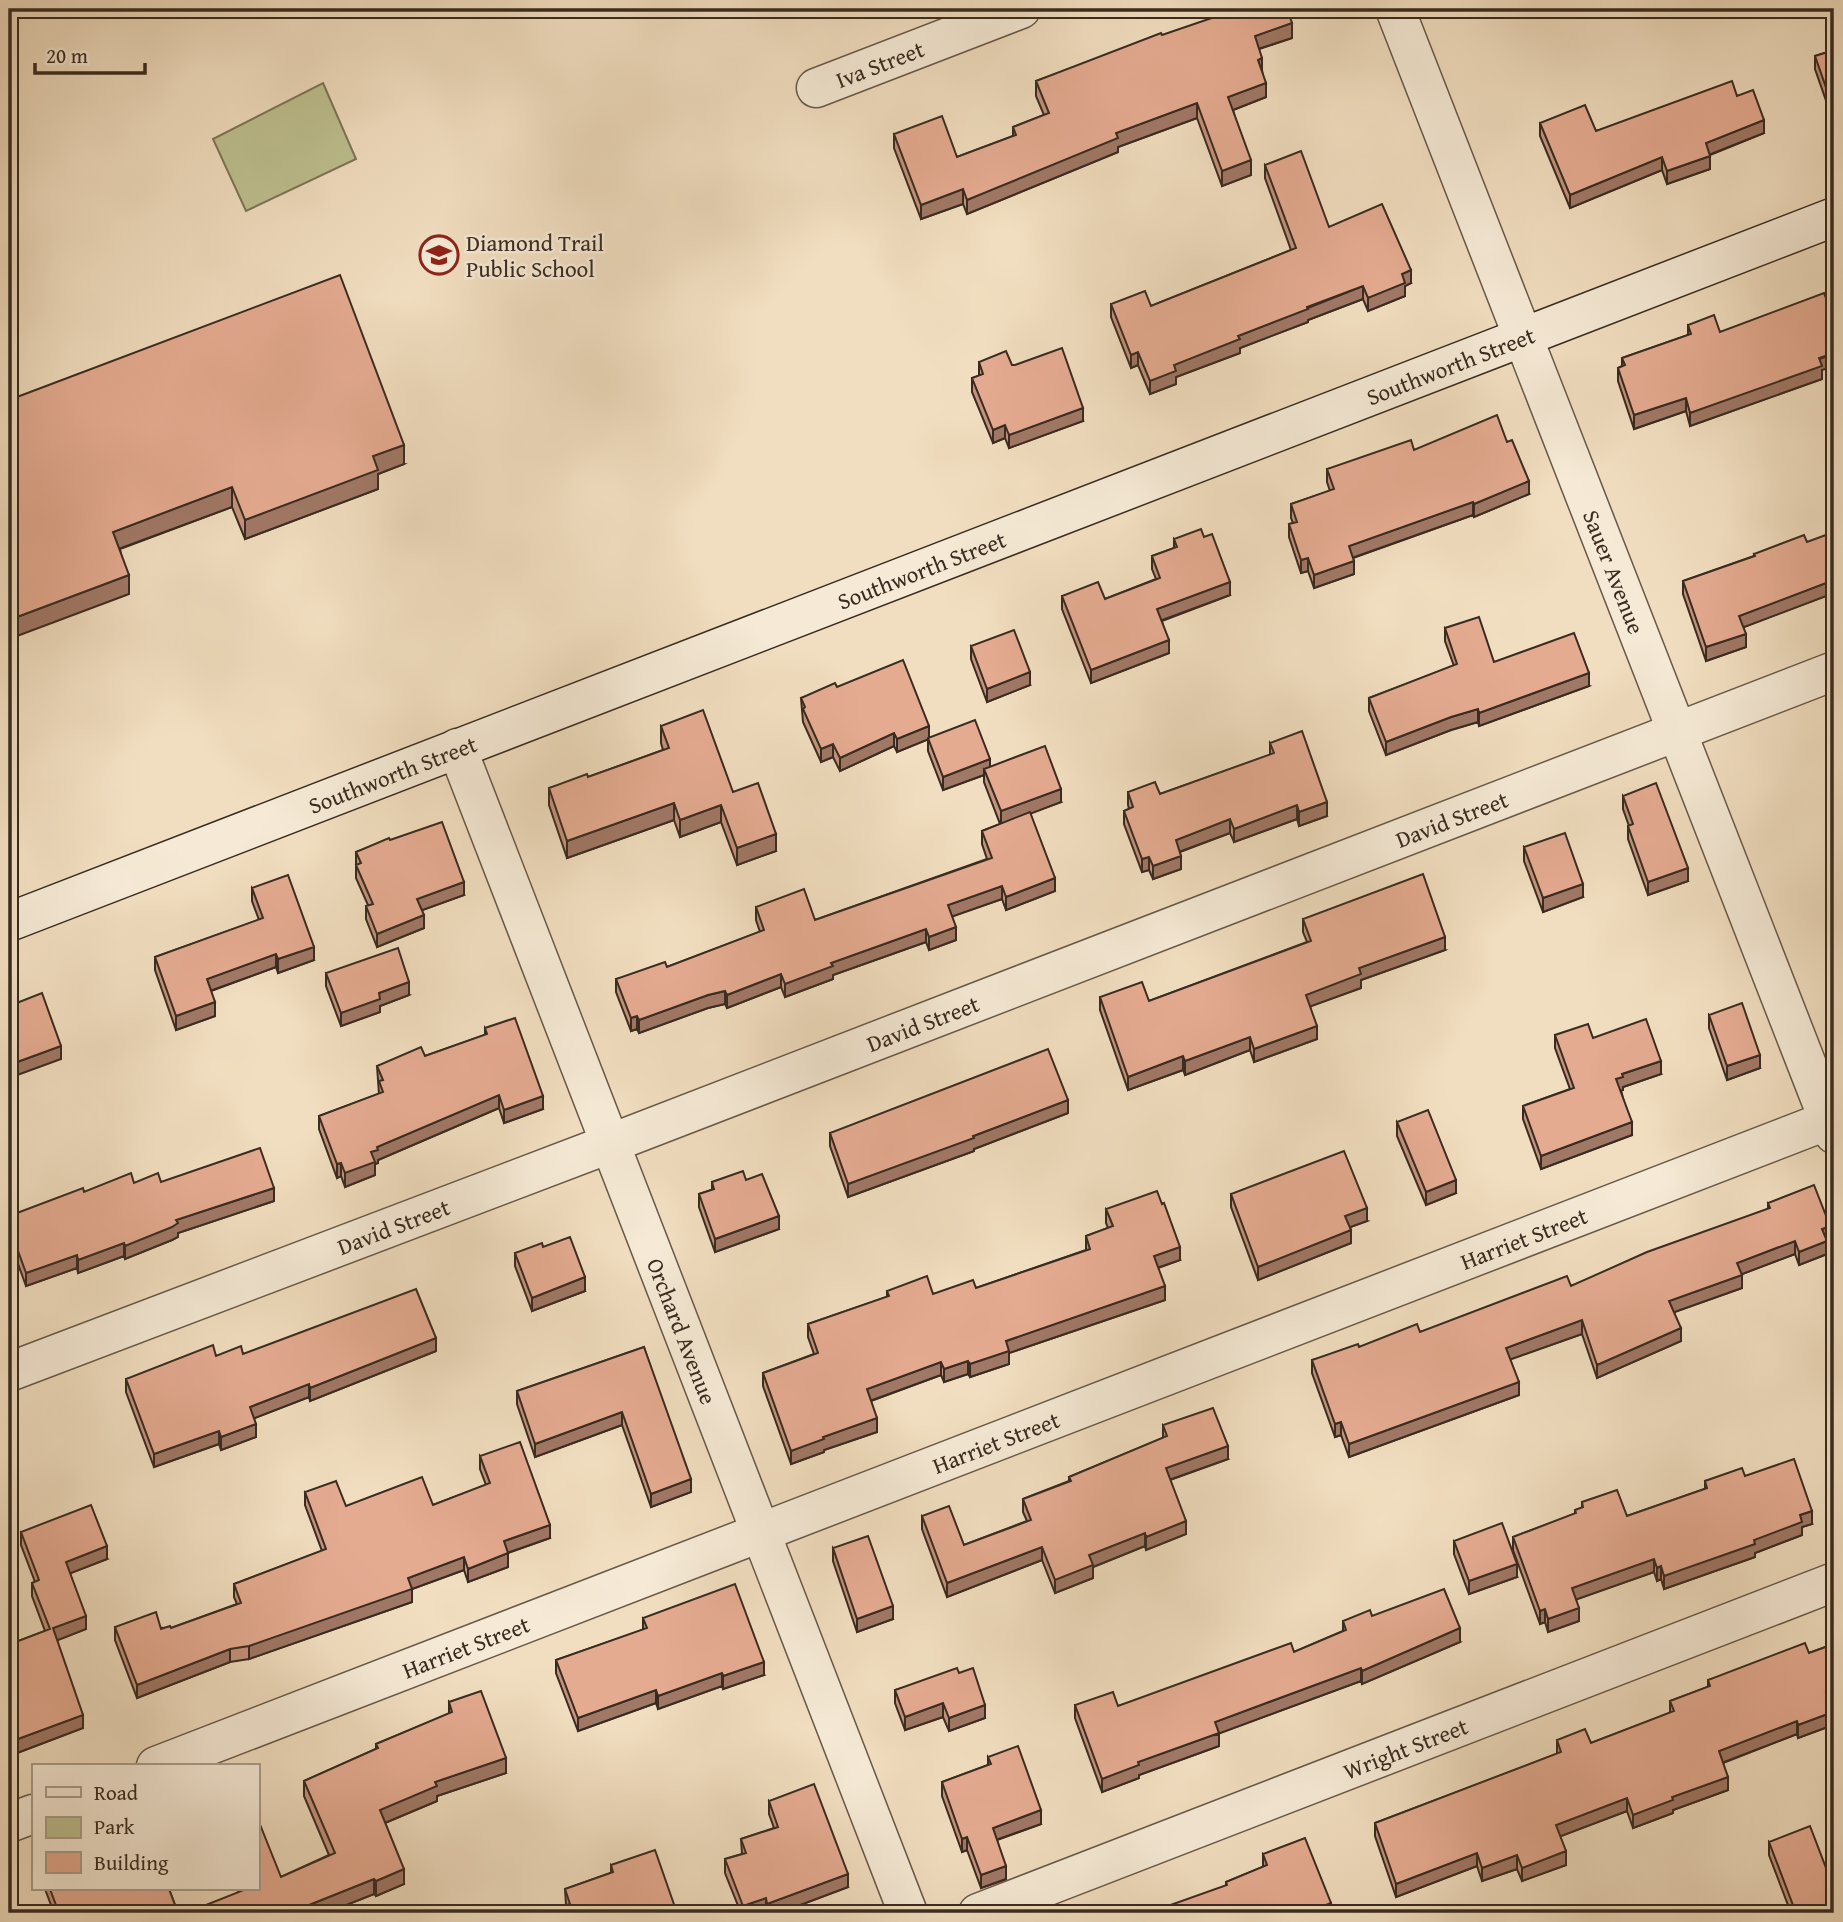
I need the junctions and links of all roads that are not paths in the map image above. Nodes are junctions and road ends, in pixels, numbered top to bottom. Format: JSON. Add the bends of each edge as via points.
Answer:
{"nodes":[{"id":1,"x":1021,"y":9,"type":"edge"},
{"id":2,"x":1395,"y":9,"type":"edge"},
{"id":3,"x":816,"y":88,"type":"dead end"},
{"id":4,"x":1834,"y":217,"type":"edge"},
{"id":5,"x":1523,"y":338,"type":"junction"},
{"id":6,"x":1834,"y":671,"type":"edge"},
{"id":7,"x":1677,"y":732,"type":"junction"},
{"id":8,"x":457,"y":748,"type":"junction"},
{"id":9,"x":9,"y":922,"type":"edge"},
{"id":10,"x":1832,"y":1124,"type":"edge"},
{"id":11,"x":609,"y":1144,"type":"junction"},
{"id":12,"x":9,"y":1372,"type":"edge"},
{"id":13,"x":760,"y":1533,"type":"junction"},
{"id":14,"x":1834,"y":1582,"type":"edge"},
{"id":15,"x":161,"y":1764,"type":"edge"},
{"id":16,"x":32,"y":1814,"type":"edge"},
{"id":17,"x":9,"y":1823,"type":"edge"},
{"id":18,"x":908,"y":1913,"type":"edge"},
{"id":19,"x":978,"y":1913,"type":"edge"}],
"edges":[{"from":1,"to":3,"type":"street","name":"Iva Street"},
{"from":2,"to":5,"type":"street","name":"Sauer Avenue"},
{"from":4,"to":5,"type":"street","name":"Southworth Street"},
{"from":5,"to":7,"type":"street","name":"Sauer Avenue"},
{"from":5,"to":8,"type":"street","name":"Southworth Street"},
{"from":6,"to":7,"type":"street","name":"David Street"},
{"from":7,"to":10,"type":"street","name":"Sauer Avenue"},
{"from":7,"to":11,"type":"street","name":"David Street"},
{"from":8,"to":9,"type":"street","name":"Southworth Street"},
{"from":8,"to":11,"type":"street","name":"Orchard Avenue"},
{"from":10,"to":13,"type":"street","name":"Harriet Street"},
{"from":11,"to":12,"type":"street","name":"David Street"},
{"from":11,"to":13,"type":"street","name":"Orchard Avenue"},
{"from":13,"to":15,"type":"street","name":"Harriet Street"},
{"from":13,"to":18,"type":"street","name":"Orchard Avenue"},
{"from":14,"to":19,"type":"street","name":"Wright Street"},
{"from":16,"to":17,"type":"street"}]}
